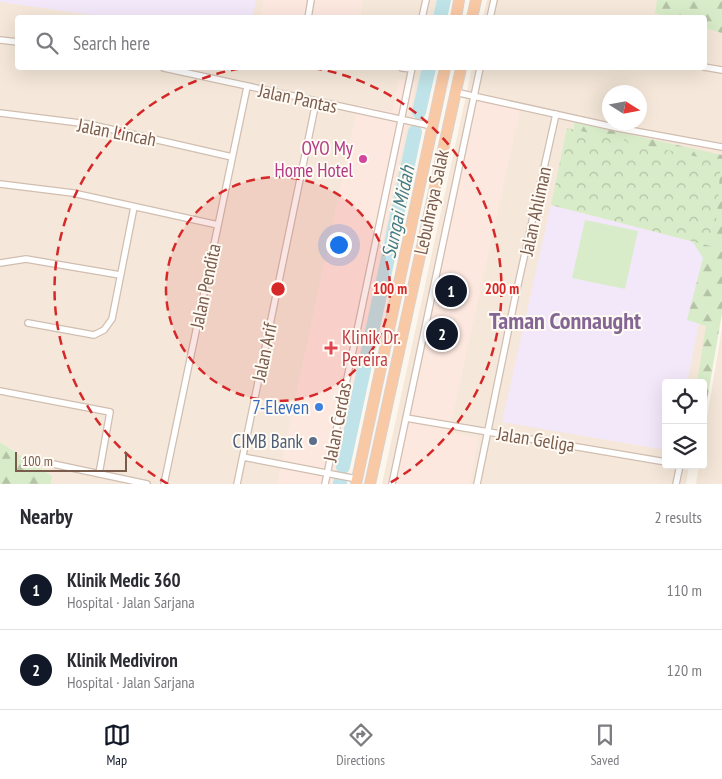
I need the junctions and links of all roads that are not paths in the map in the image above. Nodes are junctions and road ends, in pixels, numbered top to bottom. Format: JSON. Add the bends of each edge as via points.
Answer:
{"nodes":[{"id":1,"x":312,"y":0,"type":"edge"},
{"id":2,"x":426,"y":0,"type":"edge"},
{"id":3,"x":459,"y":0,"type":"edge"},
{"id":4,"x":476,"y":0,"type":"edge"},
{"id":5,"x":494,"y":0,"type":"edge"},
{"id":6,"x":309,"y":15,"type":"edge"},
{"id":7,"x":423,"y":15,"type":"edge"},
{"id":8,"x":456,"y":15,"type":"edge"},
{"id":9,"x":473,"y":15,"type":"edge"},
{"id":10,"x":491,"y":15,"type":"edge"},
{"id":11,"x":0,"y":40,"type":"edge"},
{"id":12,"x":15,"y":42,"type":"edge"},
{"id":13,"x":707,"y":68,"type":"edge"},
{"id":14,"x":173,"y":70,"type":"edge"},
{"id":15,"x":412,"y":70,"type":"edge"},
{"id":16,"x":445,"y":70,"type":"edge"},
{"id":17,"x":460,"y":70,"type":"edge"},
{"id":18,"x":480,"y":70,"type":"edge"},
{"id":19,"x":722,"y":70,"type":"edge"},
{"id":20,"x":247,"y":87,"type":"junction"},
{"id":21,"x":455,"y":92,"type":"junction"},
{"id":22,"x":474,"y":97,"type":"junction"},
{"id":23,"x":316,"y":102,"type":"junction"},
{"id":24,"x":0,"y":113,"type":"edge"},
{"id":25,"x":556,"y":114,"type":"junction"},
{"id":26,"x":402,"y":120,"type":"junction"},
{"id":27,"x":432,"y":126,"type":"junction"},
{"id":28,"x":722,"y":147,"type":"edge"},
{"id":29,"x":232,"y":156,"type":"junction"},
{"id":30,"x":0,"y":184,"type":"edge"},
{"id":31,"x":134,"y":207,"type":"junction"},
{"id":32,"x":218,"y":225,"type":"junction"},
{"id":33,"x":0,"y":263,"type":"edge"},
{"id":34,"x":120,"y":275,"type":"junction"},
{"id":35,"x":28,"y":323,"type":"dead end"},
{"id":36,"x":0,"y":391,"type":"edge"},
{"id":37,"x":406,"y":418,"type":"junction"},
{"id":38,"x":488,"y":431,"type":"junction"},
{"id":39,"x":243,"y":457,"type":"junction"},
{"id":40,"x":39,"y":461,"type":"dead end"},
{"id":41,"x":662,"y":461,"type":"edge"},
{"id":42,"x":679,"y":469,"type":"edge"},
{"id":43,"x":327,"y":473,"type":"junction"},
{"id":44,"x":100,"y":474,"type":"junction"},
{"id":45,"x":357,"y":481,"type":"edge"},
{"id":46,"x":147,"y":484,"type":"edge"},
{"id":47,"x":164,"y":484,"type":"edge"},
{"id":48,"x":237,"y":484,"type":"edge"},
{"id":49,"x":325,"y":484,"type":"edge"},
{"id":50,"x":370,"y":484,"type":"edge"},
{"id":51,"x":392,"y":484,"type":"edge"},
{"id":52,"x":477,"y":484,"type":"edge"},
{"id":53,"x":676,"y":484,"type":"edge"}],
"edges":[{"from":1,"to":6,"type":"street"},
{"from":2,"to":7,"type":"street"},
{"from":3,"to":8,"type":"highway"},
{"from":4,"to":9,"type":"highway"},
{"from":5,"to":10,"type":"street"},
{"from":11,"to":12,"type":"street"},
{"from":13,"to":19,"type":"street"},
{"from":14,"to":20,"type":"street","name":"Jalan Pantas"},
{"from":15,"to":26,"type":"street","name":"Jalan Cerdas"},
{"from":16,"to":27,"type":"highway","name":"Lebuhraya Salak"},
{"from":17,"to":21,"type":"highway","name":"Lebuhraya Salak"},
{"from":18,"to":22,"type":"street"},
{"from":20,"to":23,"type":"street","name":"Jalan Pantas"},
{"from":20,"to":29,"type":"street","name":"Jalan Pendita"},
{"from":21,"to":22,"type":"street"},
{"from":21,"to":50,"type":"highway","name":"Lebuhraya Salak"},
{"from":22,"to":25,"type":"street"},
{"from":22,"to":37,"type":"street"},
{"from":23,"to":26,"type":"street","name":"Jalan Pantas"},
{"from":23,"to":39,"type":"street","name":"Jalan Arif"},
{"from":24,"to":29,"type":"street","name":"Jalan Lincah","via":[[88,124]]},
{"from":25,"to":28,"type":"street"},
{"from":25,"to":38,"type":"street","name":"Jalan Ahliman"},
{"from":26,"to":27,"type":"street","name":"Jalan Pantas"},
{"from":26,"to":43,"type":"street","name":"Jalan Cerdas"},
{"from":27,"to":45,"type":"highway","name":"Lebuhraya Salak"},
{"from":29,"to":32,"type":"street","name":"Jalan Pendita"},
{"from":30,"to":31,"type":"street","via":[[73,193]]},
{"from":31,"to":32,"type":"street"},
{"from":31,"to":34,"type":"street"},
{"from":32,"to":47,"type":"street","name":"Jalan Pendita"},
{"from":33,"to":34,"type":"street","via":[[26,259]]},
{"from":34,"to":35,"type":"street","via":[[112,319],[100,334]]},
{"from":36,"to":44,"type":"street","via":[[110,412]]},
{"from":37,"to":38,"type":"street","name":"Jalan Geliga"},
{"from":37,"to":51,"type":"street"},
{"from":38,"to":41,"type":"street","name":"Jalan Geliga"},
{"from":38,"to":52,"type":"street","name":"Jalan Ahliman"},
{"from":39,"to":43,"type":"street"},
{"from":39,"to":48,"type":"street","name":"Jalan Arif"},
{"from":40,"to":44,"type":"street"},
{"from":42,"to":53,"type":"street"},
{"from":43,"to":45,"type":"street"},
{"from":43,"to":49,"type":"street","name":"Jalan Cerdas"},
{"from":44,"to":46,"type":"street"}]}
